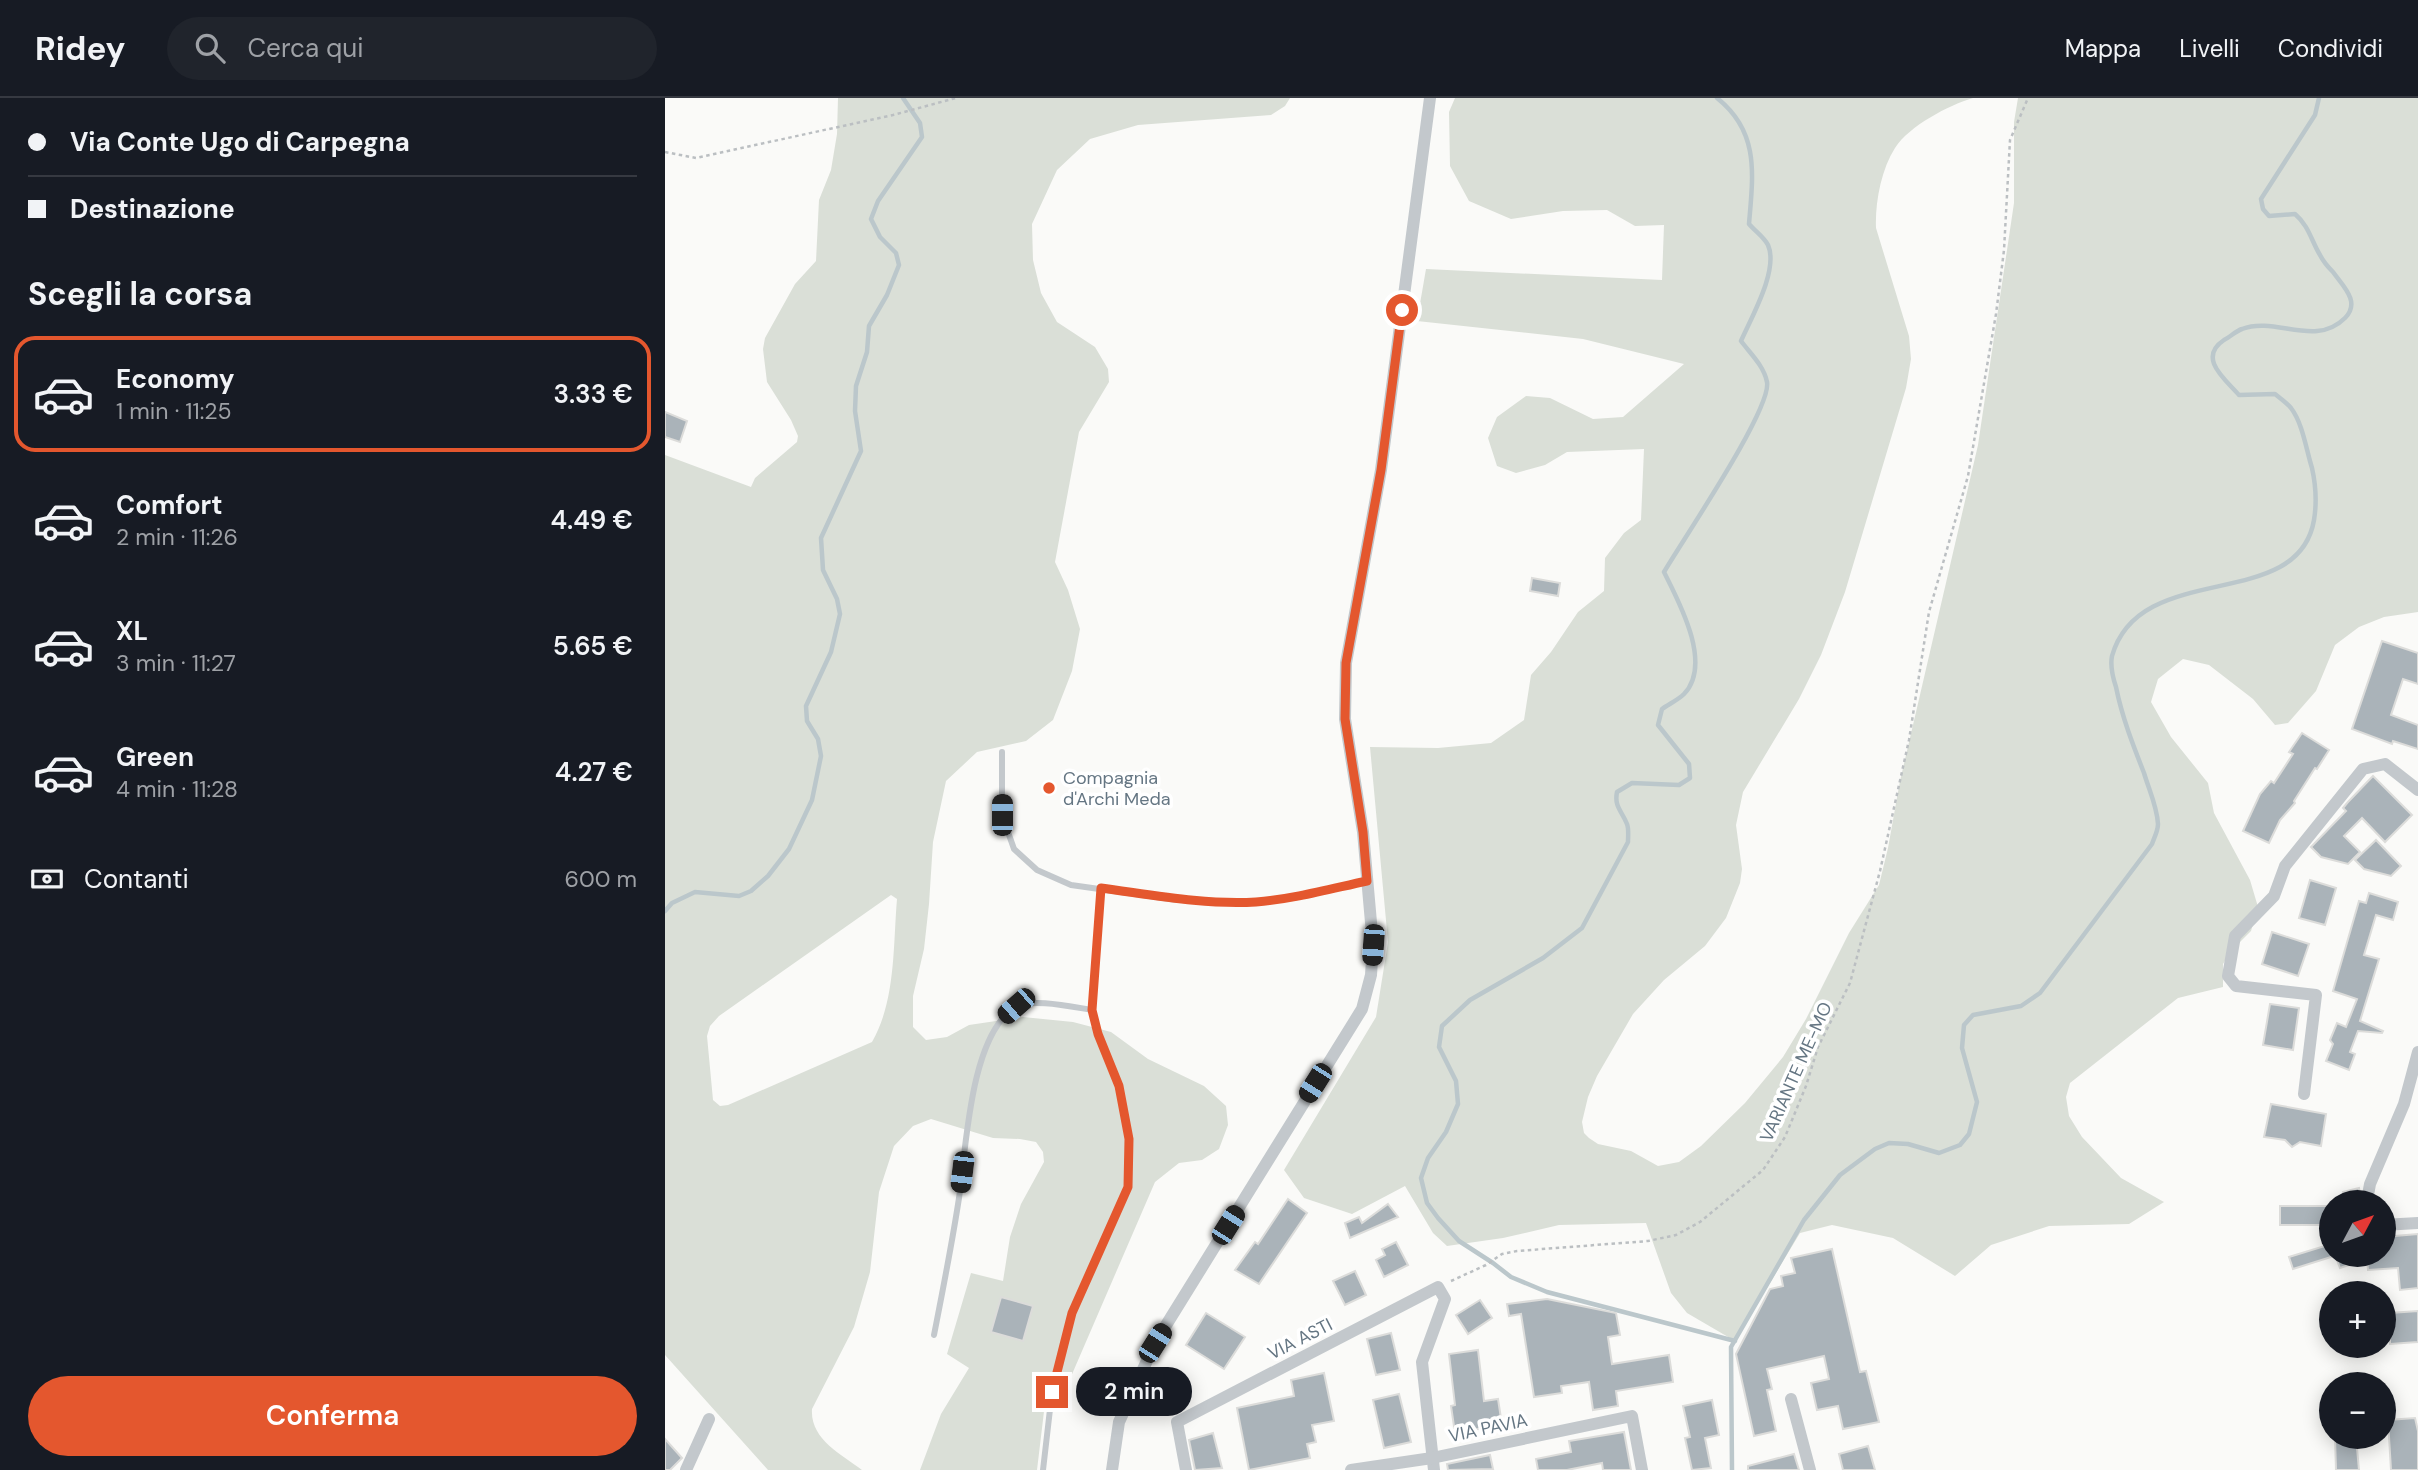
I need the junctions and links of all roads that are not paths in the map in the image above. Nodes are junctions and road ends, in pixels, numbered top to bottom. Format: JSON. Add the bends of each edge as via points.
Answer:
{"nodes":[{"id":1,"x":1430,"y":98,"type":"edge"},
{"id":2,"x":1002,"y":752,"type":"dead end"},
{"id":3,"x":2418,"y":790,"type":"edge"},
{"id":4,"x":1367,"y":881,"type":"junction"},
{"id":5,"x":1101,"y":888,"type":"junction"},
{"id":6,"x":1092,"y":1010,"type":"junction"},
{"id":7,"x":2418,"y":1052,"type":"edge"},
{"id":8,"x":2304,"y":1094,"type":"dead end"},
{"id":9,"x":2369,"y":1190,"type":"edge"},
{"id":10,"x":2418,"y":1223,"type":"edge"},
{"id":11,"x":2396,"y":1224,"type":"edge"},
{"id":12,"x":934,"y":1335,"type":"dead end"},
{"id":13,"x":1791,"y":1399,"type":"dead end"},
{"id":14,"x":709,"y":1419,"type":"dead end"},
{"id":15,"x":1433,"y":1464,"type":"edge"},
{"id":16,"x":686,"y":1470,"type":"edge"},
{"id":17,"x":1044,"y":1470,"type":"edge"},
{"id":18,"x":1112,"y":1470,"type":"edge"},
{"id":19,"x":1186,"y":1470,"type":"edge"},
{"id":20,"x":1351,"y":1470,"type":"edge"},
{"id":21,"x":1642,"y":1470,"type":"edge"},
{"id":22,"x":1810,"y":1470,"type":"edge"}],
"edges":[{"from":1,"to":4,"type":"street","via":[[1381,470],[1346,663],[1345,719]]},
{"from":2,"to":5,"type":"lane","via":[[1002,815],[1014,849],[1037,870],[1071,885]]},
{"from":3,"to":8,"type":"street","via":[[2385,764],[2363,769],[2285,866],[2274,896],[2235,936],[2228,976],[2236,986],[2316,995]]},
{"from":4,"to":5,"type":"lane","via":[[1254,902],[1177,900]]},
{"from":4,"to":18,"type":"street","via":[[1373,945],[1362,1009],[1155,1343],[1119,1422]]},
{"from":5,"to":6,"type":"lane"},
{"from":6,"to":12,"type":"lane","via":[[1042,1003],[1016,1006],[999,1021],[970,1104],[960,1195]]},
{"from":6,"to":17,"type":"lane","via":[[1119,1086],[1129,1139],[1128,1187],[1072,1313],[1052,1392]]},
{"from":7,"to":9,"type":"street"},
{"from":10,"to":11,"type":"street"},
{"from":13,"to":22,"type":"street"},
{"from":14,"to":16,"type":"street"},
{"from":15,"to":19,"type":"street","name":"VIA ASTI","via":[[1422,1362],[1445,1298],[1439,1287],[1177,1422]]},
{"from":15,"to":20,"type":"street","name":"VIA PAVIA"},
{"from":15,"to":21,"type":"street","name":"VIA PAVIA","via":[[1632,1416]]}]}
